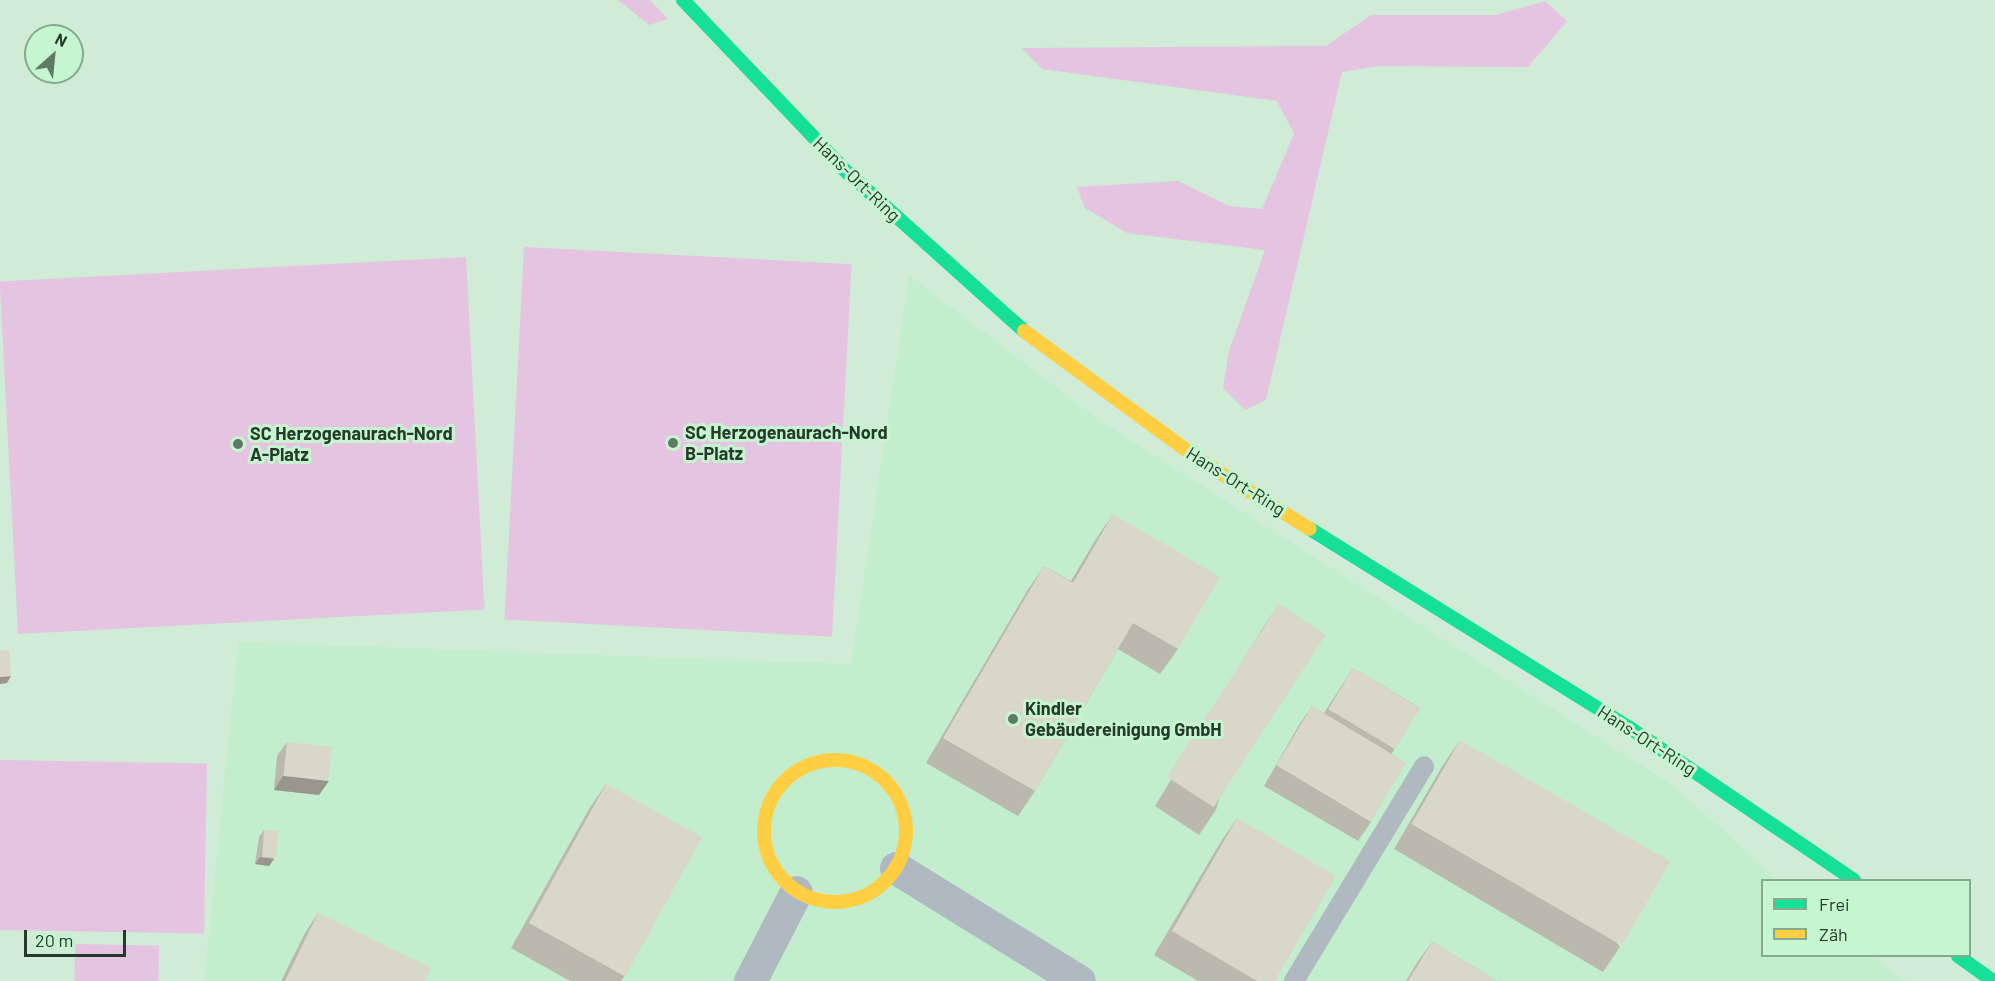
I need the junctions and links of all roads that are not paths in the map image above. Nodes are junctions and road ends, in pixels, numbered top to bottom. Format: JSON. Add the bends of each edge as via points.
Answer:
{"nodes":[{"id":1,"x":683,"y":0,"type":"edge"},
{"id":2,"x":1424,"y":766,"type":"dead end"},
{"id":3,"x":896,"y":868,"type":"junction"},
{"id":4,"x":1853,"y":879,"type":"edge"},
{"id":5,"x":796,"y":892,"type":"junction"},
{"id":6,"x":1959,"y":957,"type":"edge"},
{"id":7,"x":750,"y":981,"type":"edge"},
{"id":8,"x":1079,"y":981,"type":"edge"},
{"id":9,"x":1293,"y":981,"type":"edge"},
{"id":10,"x":1993,"y":981,"type":"edge"}],
"edges":[{"from":1,"to":4,"type":"main road","name":"Hans-Ort-Ring","via":[[848,172],[974,290],[1078,375],[1201,461],[1630,728]]},
{"from":2,"to":9,"type":"lane"},
{"from":3,"to":5,"type":"main road","via":[[859,898],[835,902]]},
{"from":3,"to":5,"type":"main road","via":[[906,821],[883,778],[846,760],[811,764],[777,789],[764,829],[776,870]]},
{"from":3,"to":8,"type":"street"},
{"from":5,"to":7,"type":"street"},
{"from":6,"to":10,"type":"main road"}]}
